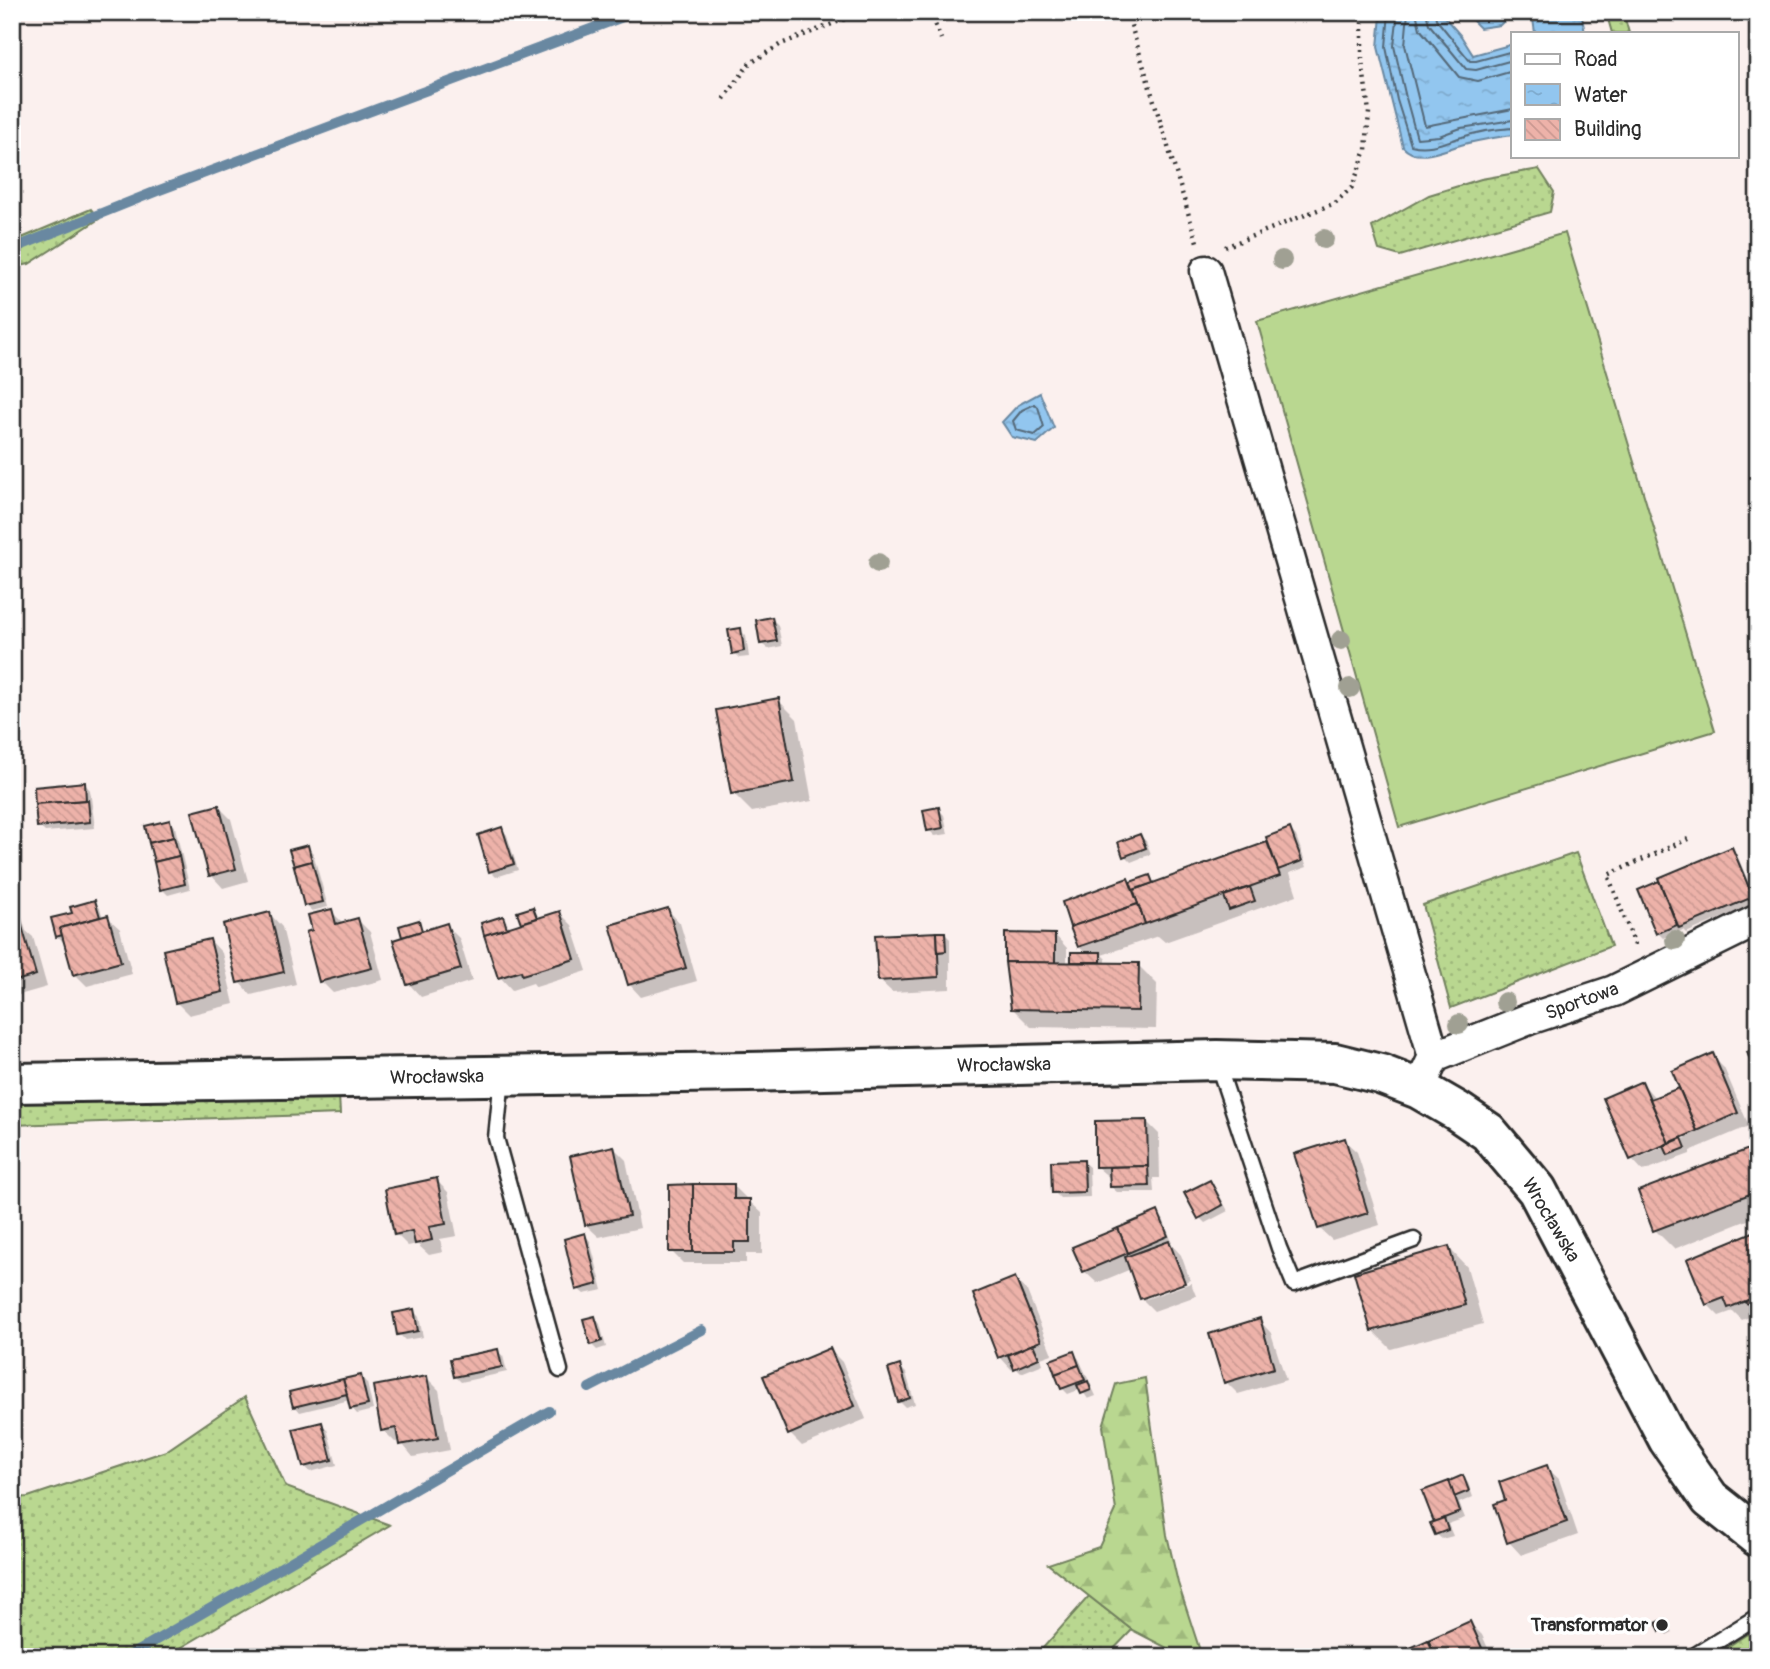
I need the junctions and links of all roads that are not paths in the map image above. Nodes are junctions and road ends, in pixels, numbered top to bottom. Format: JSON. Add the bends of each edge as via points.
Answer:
{"nodes":[{"id":1,"x":1204,"y":264,"type":"road end"},
{"id":2,"x":1758,"y":920,"type":"edge"},
{"id":3,"x":1217,"y":1060,"type":"junction"},
{"id":4,"x":1427,"y":1073,"type":"junction"},
{"id":5,"x":502,"y":1076,"type":"junction"},
{"id":6,"x":12,"y":1083,"type":"edge"},
{"id":7,"x":1415,"y":1240,"type":"dead end"},
{"id":8,"x":560,"y":1370,"type":"dead end"},
{"id":9,"x":1758,"y":1537,"type":"edge"},
{"id":10,"x":1758,"y":1616,"type":"edge"},
{"id":11,"x":1692,"y":1657,"type":"edge"}],
"edges":[{"from":1,"to":4,"type":"street"},
{"from":2,"to":4,"type":"street","name":"Sportowa","via":[[1614,990],[1530,1019]]},
{"from":3,"to":4,"type":"main road","name":"Wrocławska","via":[[1335,1063],[1380,1074]]},
{"from":3,"to":5,"type":"main road","name":"Wrocławska"},
{"from":3,"to":7,"type":"lane","via":[[1294,1284]]},
{"from":4,"to":9,"type":"main road","name":"Wrocławska","via":[[1488,1132],[1538,1190],[1668,1439],[1710,1499]]},
{"from":5,"to":6,"type":"main road","name":"Wrocławska"},
{"from":5,"to":8,"type":"lane","via":[[496,1138]]},
{"from":10,"to":11,"type":"lane"}]}
